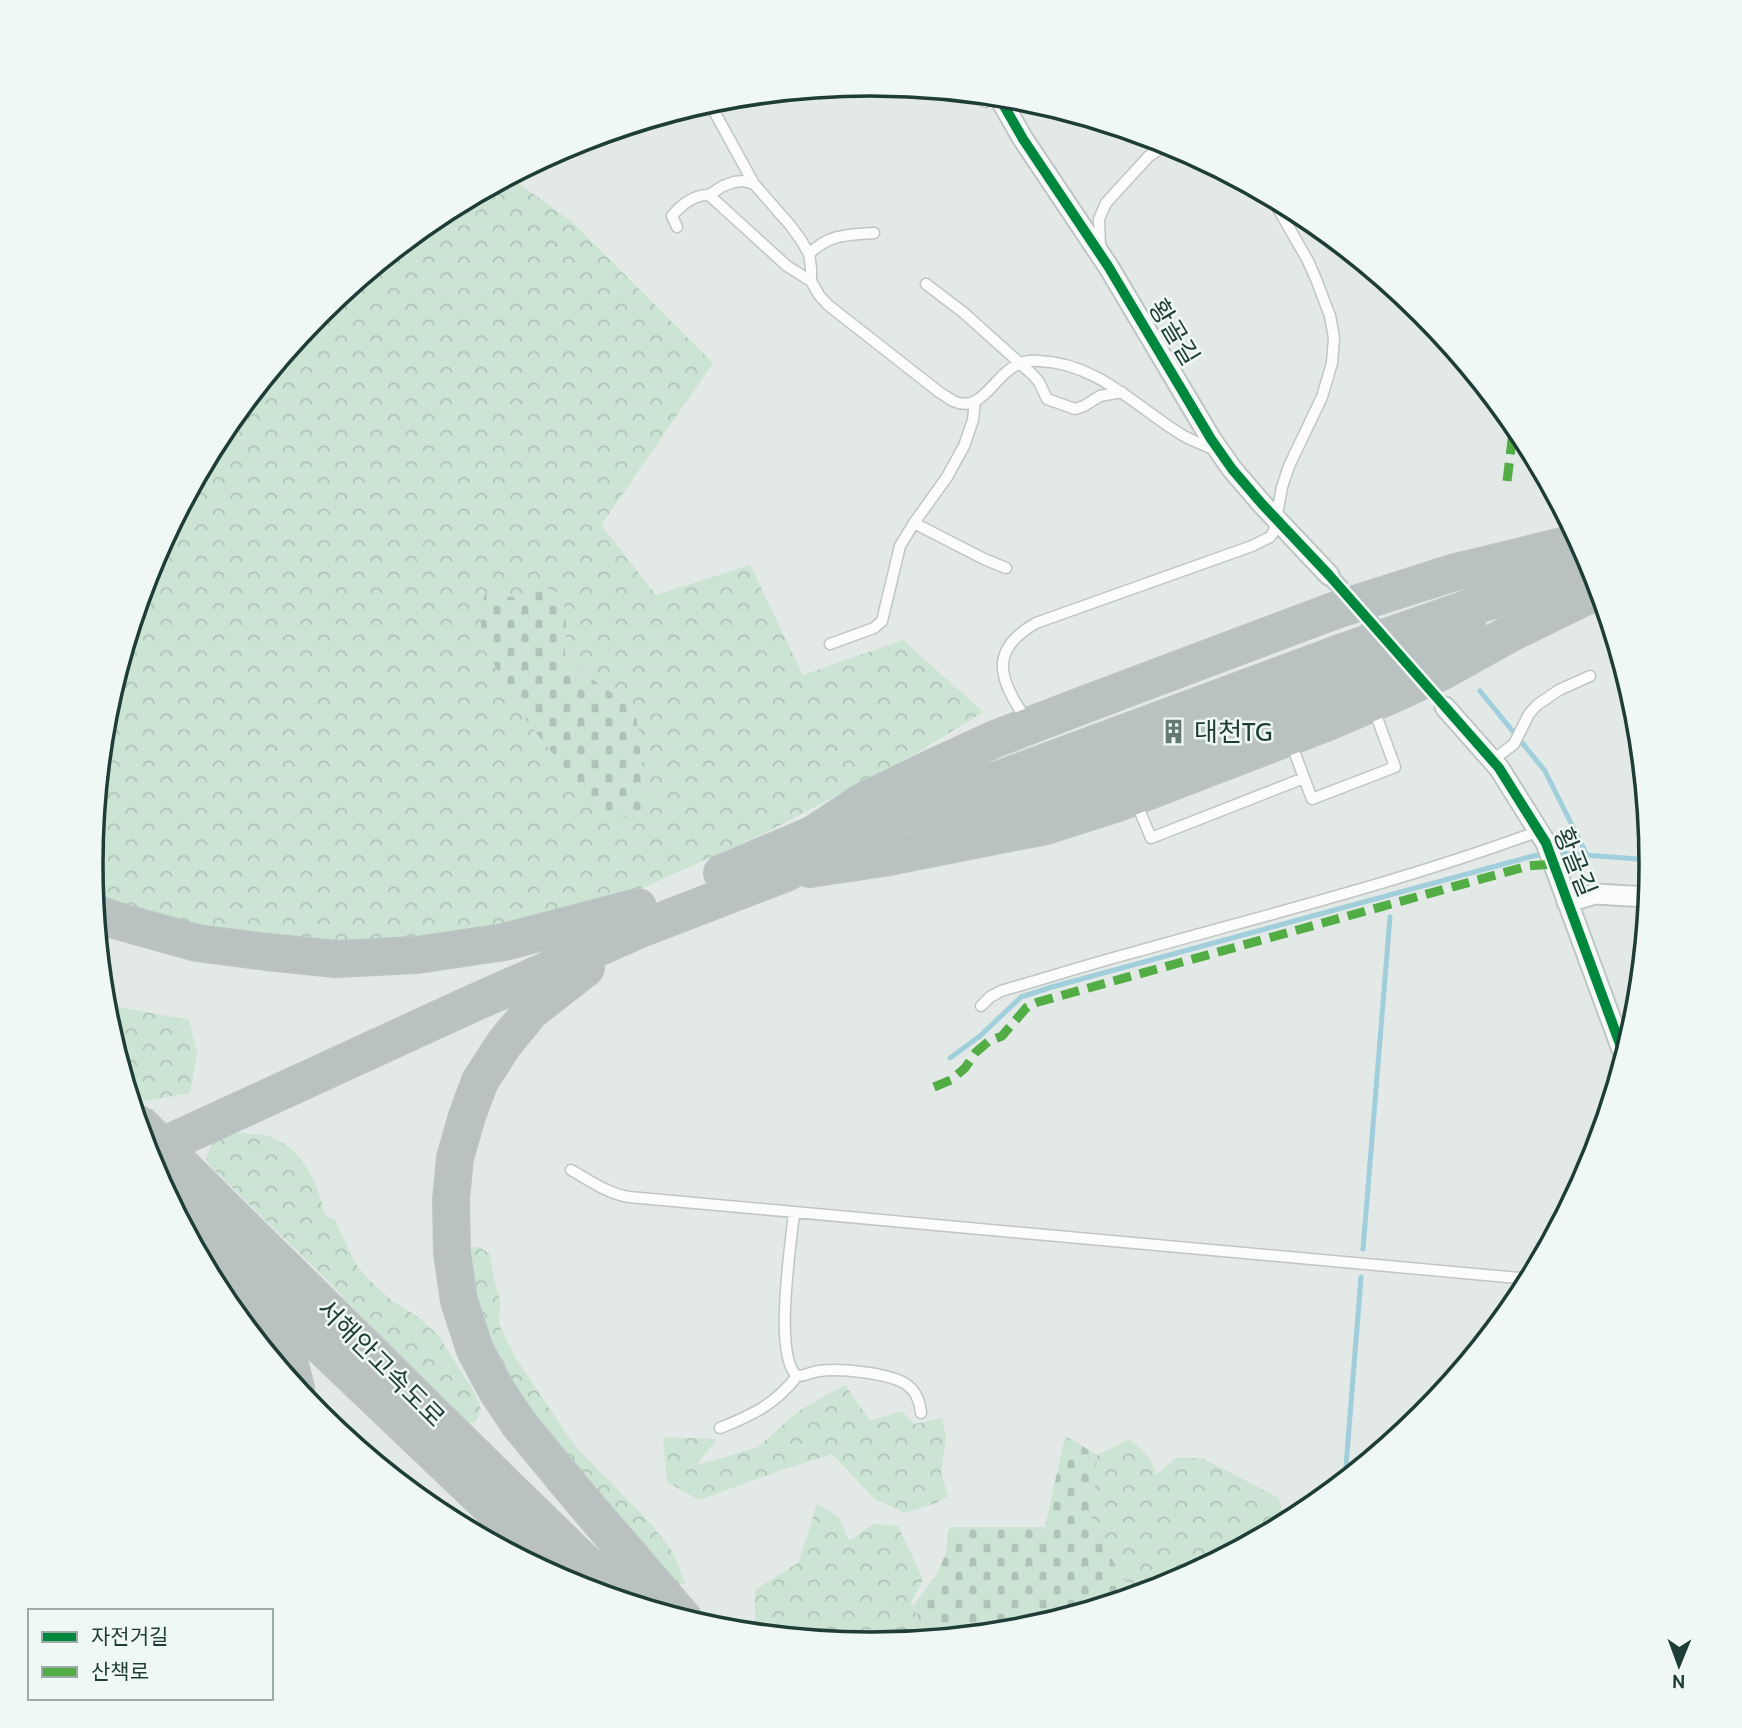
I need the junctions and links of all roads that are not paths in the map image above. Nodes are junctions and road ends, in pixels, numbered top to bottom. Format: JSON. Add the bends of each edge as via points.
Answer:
{"nodes":[{"id":1,"x":996,"y":107,"type":"edge"},
{"id":2,"x":715,"y":112,"type":"edge"},
{"id":3,"x":1156,"y":152,"type":"edge"},
{"id":4,"x":754,"y":184,"type":"junction"},
{"id":5,"x":709,"y":195,"type":"junction"},
{"id":6,"x":1282,"y":216,"type":"edge"},
{"id":7,"x":677,"y":228,"type":"dead end"},
{"id":8,"x":874,"y":233,"type":"dead end"},
{"id":9,"x":809,"y":254,"type":"junction"},
{"id":10,"x":1100,"y":255,"type":"junction"},
{"id":11,"x":811,"y":281,"type":"junction"},
{"id":12,"x":926,"y":284,"type":"dead end"},
{"id":13,"x":1020,"y":363,"type":"junction"},
{"id":14,"x":1122,"y":392,"type":"junction"},
{"id":15,"x":975,"y":402,"type":"junction"},
{"id":16,"x":1220,"y":452,"type":"junction"},
{"id":17,"x":1277,"y":520,"type":"junction"},
{"id":18,"x":914,"y":523,"type":"junction"},
{"id":19,"x":1569,"y":544,"type":"edge"},
{"id":20,"x":1573,"y":554,"type":"edge"},
{"id":21,"x":1006,"y":568,"type":"dead end"},
{"id":22,"x":1582,"y":574,"type":"edge"},
{"id":23,"x":1329,"y":575,"type":"tunnel mouth"},
{"id":24,"x":1587,"y":587,"type":"edge"},
{"id":25,"x":1589,"y":595,"type":"edge"},
{"id":26,"x":830,"y":644,"type":"dead end"},
{"id":27,"x":1590,"y":676,"type":"dead end"},
{"id":28,"x":1372,"y":704,"type":"junction"},
{"id":29,"x":1445,"y":707,"type":"dead end"},
{"id":30,"x":1031,"y":725,"type":"junction"},
{"id":31,"x":1289,"y":738,"type":"junction"},
{"id":32,"x":1493,"y":760,"type":"junction"},
{"id":33,"x":1304,"y":778,"type":"junction"},
{"id":34,"x":1134,"y":797,"type":"junction"},
{"id":35,"x":809,"y":837,"type":"junction"},
{"id":36,"x":1543,"y":837,"type":"junction"},
{"id":37,"x":786,"y":873,"type":"junction"},
{"id":38,"x":1638,"y":896,"type":"edge"},
{"id":39,"x":1567,"y":902,"type":"junction"},
{"id":40,"x":105,"y":917,"type":"edge"},
{"id":41,"x":640,"y":918,"type":"junction"},
{"id":42,"x":981,"y":1006,"type":"dead end"},
{"id":43,"x":1618,"y":1040,"type":"edge"},
{"id":44,"x":151,"y":1128,"type":"edge"},
{"id":45,"x":155,"y":1139,"type":"edge"},
{"id":46,"x":158,"y":1148,"type":"edge"},
{"id":47,"x":571,"y":1170,"type":"dead end"},
{"id":48,"x":793,"y":1212,"type":"junction"},
{"id":49,"x":193,"y":1224,"type":"edge"},
{"id":50,"x":200,"y":1236,"type":"edge"},
{"id":51,"x":1517,"y":1278,"type":"edge"},
{"id":52,"x":290,"y":1365,"type":"edge"},
{"id":53,"x":797,"y":1376,"type":"junction"},
{"id":54,"x":921,"y":1413,"type":"dead end"},
{"id":55,"x":720,"y":1428,"type":"dead end"},
{"id":56,"x":545,"y":1559,"type":"edge"},
{"id":57,"x":610,"y":1586,"type":"edge"},
{"id":58,"x":673,"y":1606,"type":"edge"}],
"edges":[{"from":1,"to":10,"type":"street","name":"황골길","via":[[1023,139]]},
{"from":2,"to":4,"type":"lane"},
{"from":3,"to":10,"type":"lane","name":"황골길","via":[[1106,203],[1099,219]]},
{"from":4,"to":5,"type":"lane","via":[[734,181]]},
{"from":4,"to":9,"type":"lane"},
{"from":5,"to":7,"type":"lane","via":[[700,194],[678,209],[672,216]]},
{"from":5,"to":11,"type":"lane","via":[[787,266]]},
{"from":6,"to":17,"type":"lane","via":[[1316,279],[1334,338],[1322,397],[1289,466]]},
{"from":8,"to":9,"type":"lane","via":[[840,235]]},
{"from":9,"to":11,"type":"lane"},
{"from":10,"to":16,"type":"street","name":"황골길"},
{"from":11,"to":15,"type":"lane","via":[[828,305],[939,392],[954,401]]},
{"from":12,"to":13,"type":"lane"},
{"from":13,"to":14,"type":"lane","via":[[1064,365]]},
{"from":13,"to":14,"type":"lane","via":[[1039,382],[1047,399],[1074,409],[1100,396]]},
{"from":13,"to":15,"type":"lane"},
{"from":14,"to":16,"type":"lane","via":[[1187,438]]},
{"from":15,"to":18,"type":"lane","via":[[964,446]]},
{"from":16,"to":17,"type":"street","name":"황골길"},
{"from":17,"to":23,"type":"street","name":"황골길"},
{"from":17,"to":30,"type":"lane","via":[[1270,537],[1252,546],[1026,628],[1012,642],[1002,667],[1008,688]]},
{"from":18,"to":21,"type":"lane"},
{"from":18,"to":26,"type":"lane","via":[[900,546],[882,621]]},
{"from":19,"to":30,"type":"highway","via":[[1452,573],[1336,610]]},
{"from":20,"to":35,"type":"highway","via":[[1409,608],[1032,748]]},
{"from":22,"to":37,"type":"highway","via":[[1340,653],[884,822]]},
{"from":24,"to":37,"type":"highway","via":[[1079,779]]},
{"from":25,"to":28,"type":"highway"},
{"from":27,"to":32,"type":"lane","via":[[1537,705],[1517,738]]},
{"from":28,"to":31,"type":"highway"},
{"from":28,"to":33,"type":"lane","via":[[1395,767],[1312,799]]},
{"from":29,"to":32,"type":"street","name":"황골길"},
{"from":30,"to":35,"type":"highway","via":[[862,802]]},
{"from":31,"to":33,"type":"lane"},
{"from":31,"to":34,"type":"highway"},
{"from":32,"to":36,"type":"street","name":"황골길"},
{"from":33,"to":34,"type":"lane","via":[[1151,838]]},
{"from":34,"to":37,"type":"highway","via":[[1046,826]]},
{"from":35,"to":41,"type":"highway"},
{"from":36,"to":39,"type":"street","name":"황골길"},
{"from":36,"to":42,"type":"lane","via":[[1001,991]]},
{"from":37,"to":41,"type":"highway"},
{"from":38,"to":39,"type":"street","via":[[1595,894]]},
{"from":39,"to":43,"type":"street","name":"황골길"},
{"from":40,"to":41,"type":"highway","via":[[197,943],[336,958],[418,954]]},
{"from":41,"to":44,"type":"highway","via":[[444,995]]},
{"from":41,"to":46,"type":"highway","via":[[469,1005]]},
{"from":41,"to":58,"type":"highway","via":[[531,1011],[480,1081],[455,1158],[452,1253],[467,1326],[497,1391],[519,1424]]},
{"from":45,"to":57,"type":"highway","name":"서해안고속도로","bridge":true},
{"from":47,"to":48,"type":"lane","via":[[619,1196]]},
{"from":48,"to":51,"type":"lane"},
{"from":48,"to":53,"type":"lane","via":[[784,1343],[788,1364]]},
{"from":49,"to":56,"type":"highway","name":"서해안고속도로"},
{"from":50,"to":52,"type":"highway","via":[[263,1314]]},
{"from":53,"to":54,"type":"lane","via":[[818,1371],[881,1375],[915,1393]]},
{"from":53,"to":55,"type":"lane","via":[[769,1404]]}]}
